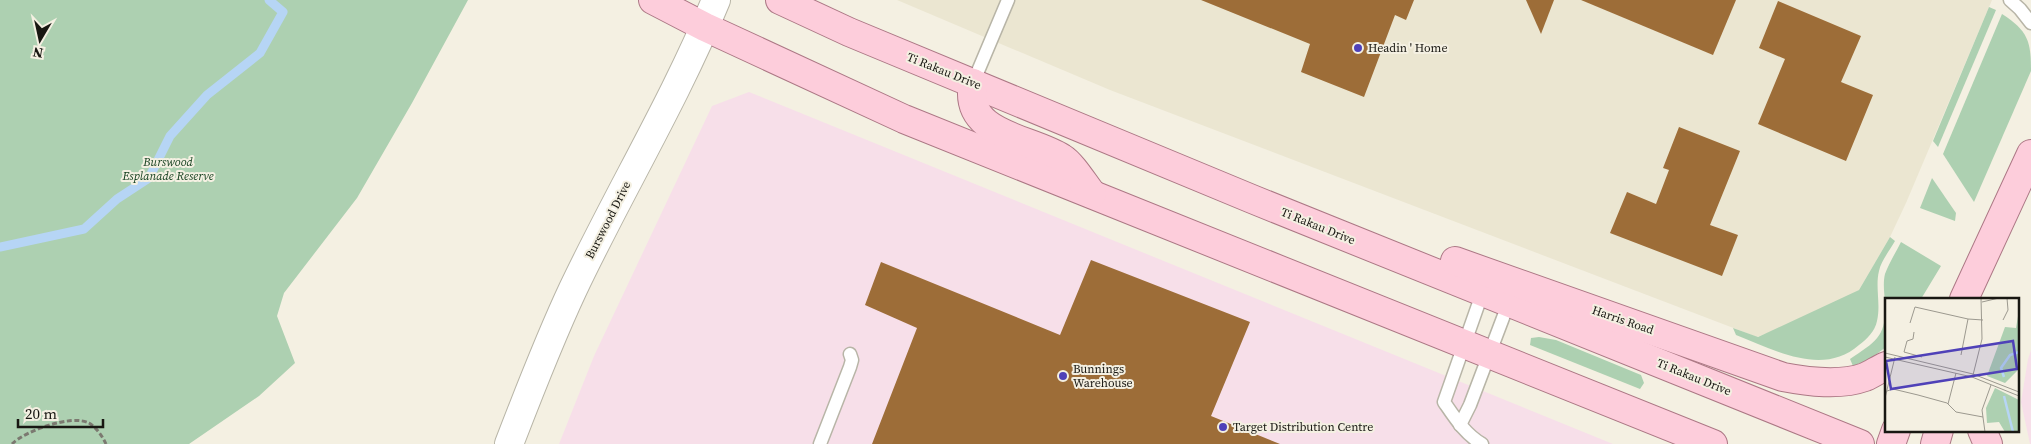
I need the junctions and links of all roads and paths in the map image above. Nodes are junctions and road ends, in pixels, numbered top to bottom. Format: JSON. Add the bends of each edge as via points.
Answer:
{"nodes":[{"id":1,"x":653,"y":0,"type":"edge"},
{"id":2,"x":716,"y":0,"type":"edge"},
{"id":3,"x":780,"y":0,"type":"edge"},
{"id":4,"x":1008,"y":0,"type":"edge"},
{"id":5,"x":2010,"y":0,"type":"edge"},
{"id":6,"x":2031,"y":23,"type":"edge"},
{"id":7,"x":705,"y":27,"type":"junction"},
{"id":8,"x":973,"y":83,"type":"junction"},
{"id":9,"x":2031,"y":154,"type":"edge"},
{"id":10,"x":1093,"y":195,"type":"junction"},
{"id":11,"x":1359,"y":242,"type":"junction"},
{"id":12,"x":1483,"y":291,"type":"junction"},
{"id":13,"x":1964,"y":298,"type":"edge"},
{"id":14,"x":1509,"y":302,"type":"junction"},
{"id":15,"x":1476,"y":348,"type":"junction"},
{"id":16,"x":850,"y":354,"type":"dead end"},
{"id":17,"x":1885,"y":366,"type":"edge"},
{"id":18,"x":1460,"y":425,"type":"junction"},
{"id":19,"x":1895,"y":432,"type":"edge"},
{"id":20,"x":1938,"y":432,"type":"edge"},
{"id":21,"x":1983,"y":432,"type":"edge"},
{"id":22,"x":12,"y":444,"type":"edge"},
{"id":23,"x":106,"y":444,"type":"edge"},
{"id":24,"x":509,"y":444,"type":"edge"},
{"id":25,"x":820,"y":444,"type":"edge"},
{"id":26,"x":1482,"y":444,"type":"edge"},
{"id":27,"x":1713,"y":444,"type":"edge"},
{"id":28,"x":1860,"y":444,"type":"edge"},
{"id":29,"x":1891,"y":444,"type":"edge"},
{"id":30,"x":1934,"y":444,"type":"edge"},
{"id":31,"x":1988,"y":444,"type":"edge"}],
"edges":[{"from":1,"to":7,"type":"main road"},
{"from":2,"to":7,"type":"street","name":"Burswood Drive"},
{"from":3,"to":8,"type":"main road","name":"Ti Rakau Drive"},
{"from":4,"to":8,"type":"lane"},
{"from":5,"to":6,"type":"lane"},
{"from":7,"to":10,"type":"main road","via":[[904,119]]},
{"from":7,"to":24,"type":"street","name":"Burswood Drive","via":[[573,288]]},
{"from":8,"to":10,"type":"main road","via":[[972,105],[980,119],[993,128],[1063,158]]},
{"from":8,"to":11,"type":"main road","name":"Ti Rakau Drive"},
{"from":9,"to":13,"type":"main road"},
{"from":10,"to":15,"type":"main road"},
{"from":11,"to":12,"type":"main road","name":"Ti Rakau Drive"},
{"from":11,"to":17,"type":"main road","name":"Harris Road","via":[[1394,241],[1431,252],[1783,377],[1806,382],[1837,382],[1864,377]]},
{"from":12,"to":14,"type":"main road","name":"Ti Rakau Drive"},
{"from":12,"to":15,"type":"lane"},
{"from":14,"to":15,"type":"lane"},
{"from":14,"to":28,"type":"main road","name":"Ti Rakau Drive"},
{"from":15,"to":18,"type":"lane","via":[[1470,405]]},
{"from":15,"to":18,"type":"lane","via":[[1444,402]]},
{"from":15,"to":27,"type":"main road"},
{"from":16,"to":25,"type":"lane","via":[[850,367]]},
{"from":18,"to":26,"type":"lane"},
{"from":19,"to":29,"type":"main road"},
{"from":20,"to":30,"type":"main road"},
{"from":21,"to":31,"type":"main road"},
{"from":22,"to":23,"type":"path","via":[[19,437],[44,426],[67,421],[88,422]]}]}
